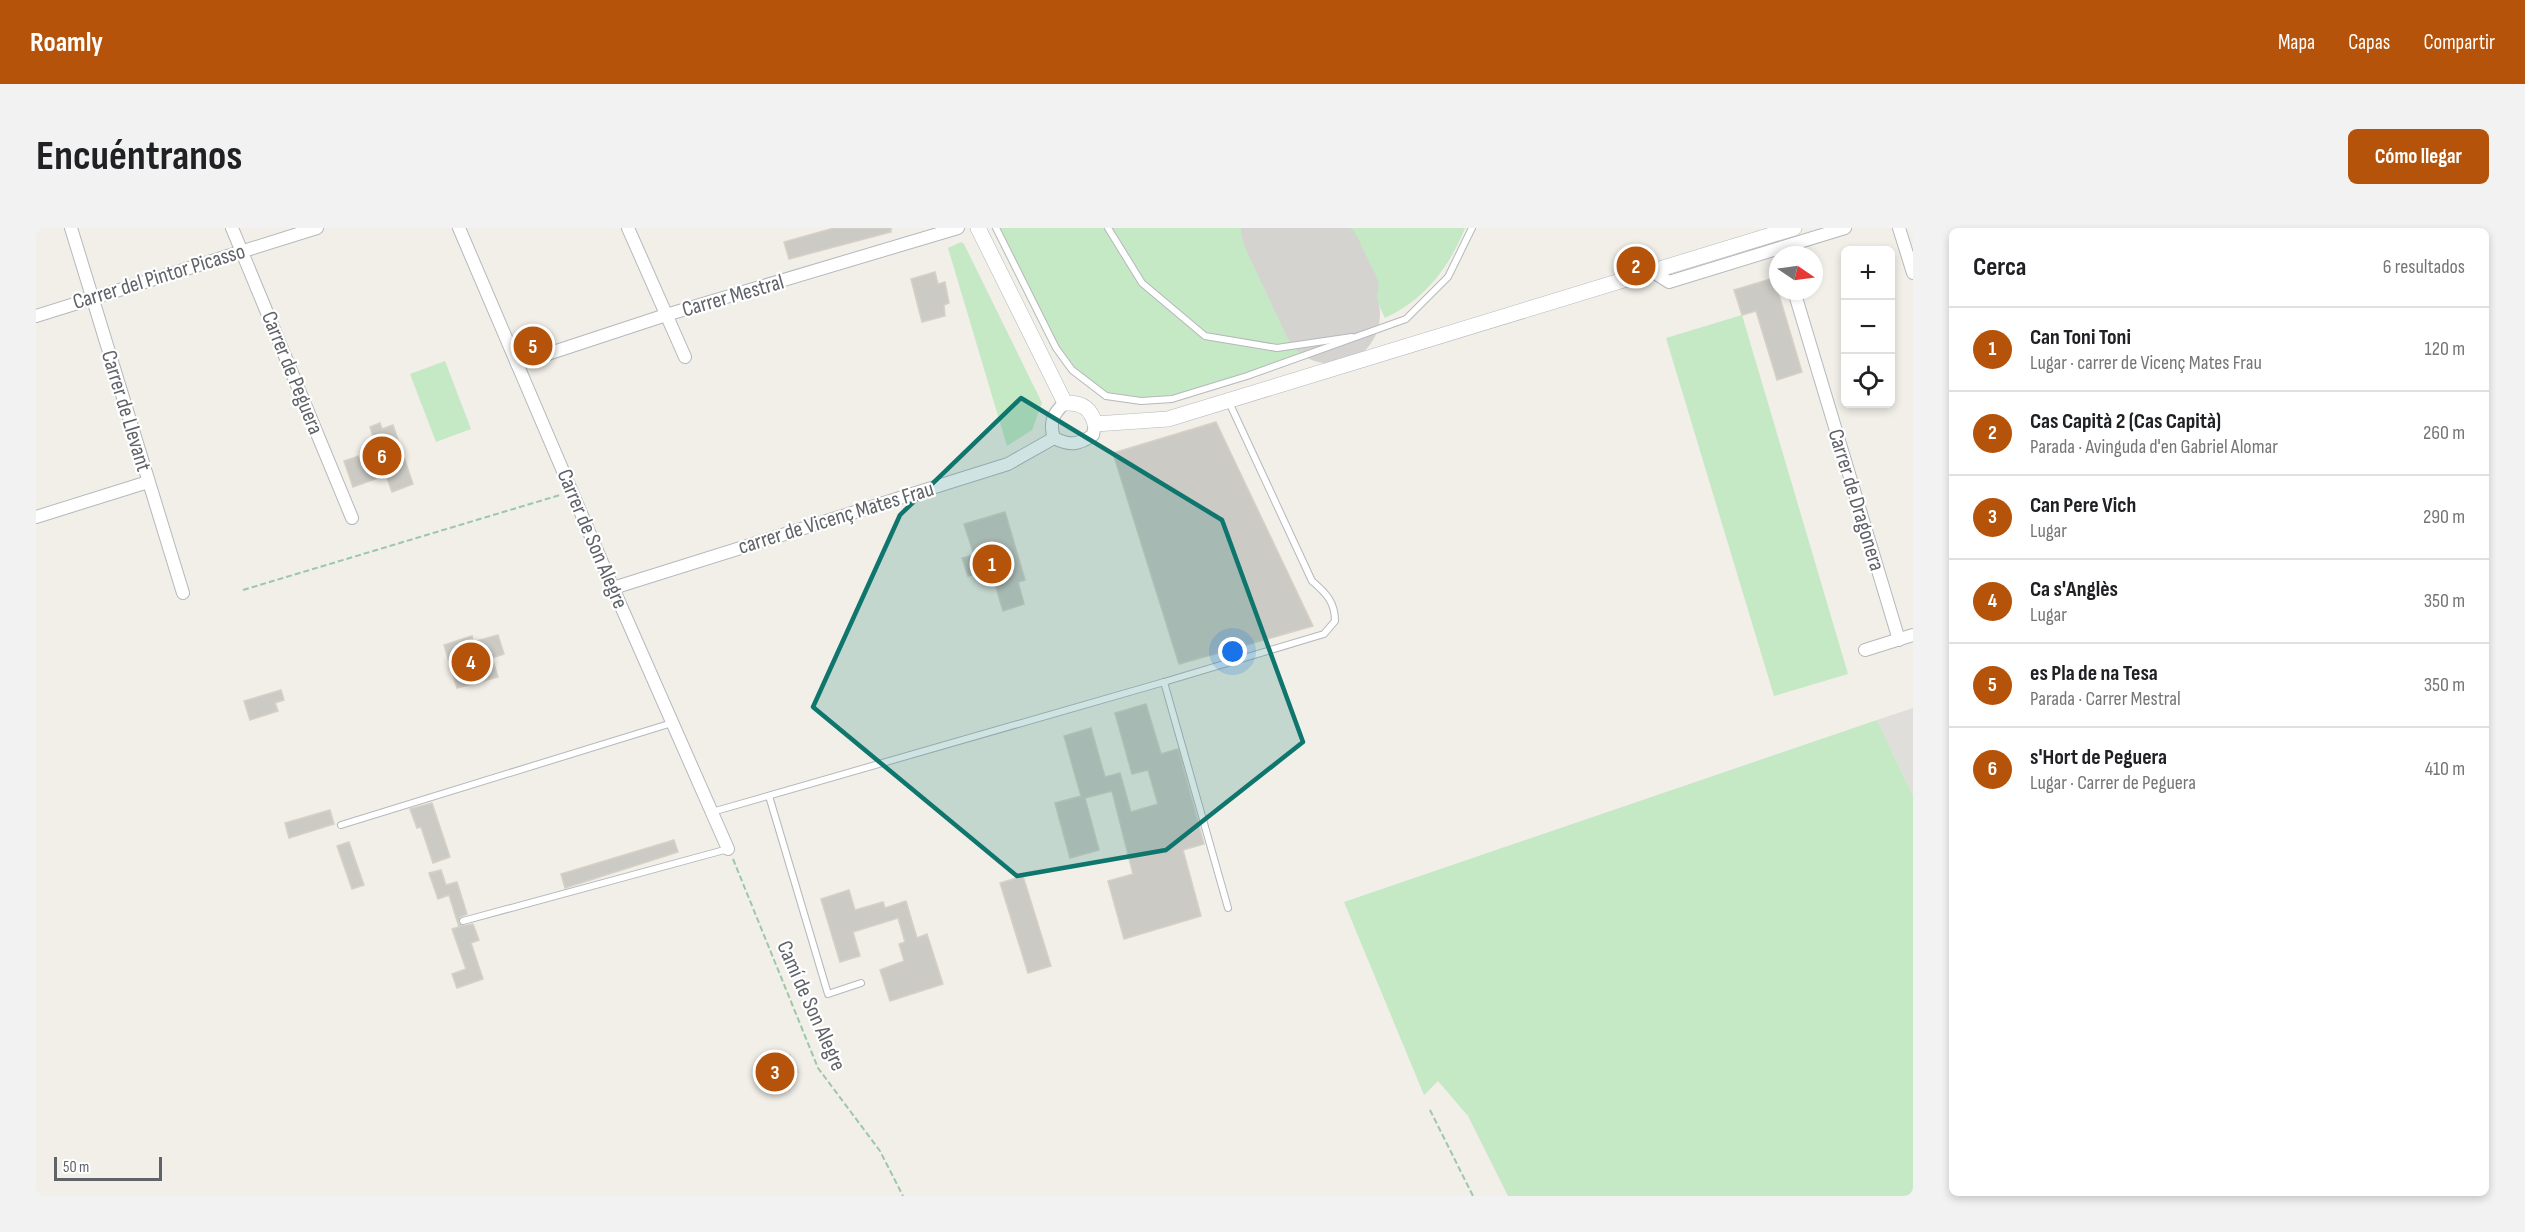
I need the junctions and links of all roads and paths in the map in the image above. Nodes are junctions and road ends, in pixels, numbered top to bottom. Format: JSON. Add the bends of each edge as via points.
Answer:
{"nodes":[{"id":1,"x":71,"y":228,"type":"edge"},
{"id":2,"x":232,"y":228,"type":"edge"},
{"id":3,"x":317,"y":228,"type":"edge"},
{"id":4,"x":459,"y":228,"type":"edge"},
{"id":5,"x":628,"y":228,"type":"edge"},
{"id":6,"x":978,"y":228,"type":"edge"},
{"id":7,"x":996,"y":228,"type":"edge"},
{"id":8,"x":1108,"y":228,"type":"edge"},
{"id":9,"x":1472,"y":228,"type":"edge"},
{"id":10,"x":1794,"y":228,"type":"edge"},
{"id":11,"x":1845,"y":228,"type":"edge"},
{"id":12,"x":1899,"y":228,"type":"edge"},
{"id":13,"x":952,"y":229,"type":"edge"},
{"id":14,"x":1796,"y":246,"type":"edge"},
{"id":15,"x":242,"y":251,"type":"junction"},
{"id":16,"x":1769,"y":254,"type":"edge"},
{"id":17,"x":1652,"y":271,"type":"junction"},
{"id":18,"x":1913,"y":273,"type":"edge"},
{"id":19,"x":91,"y":298,"type":"junction"},
{"id":20,"x":1797,"y":300,"type":"edge"},
{"id":21,"x":666,"y":315,"type":"junction"},
{"id":22,"x":36,"y":316,"type":"edge"},
{"id":23,"x":1366,"y":335,"type":"junction"},
{"id":24,"x":685,"y":357,"type":"dead end"},
{"id":25,"x":517,"y":364,"type":"junction"},
{"id":26,"x":1228,"y":400,"type":"junction"},
{"id":27,"x":1065,"y":403,"type":"junction"},
{"id":28,"x":1095,"y":424,"type":"junction"},
{"id":29,"x":1054,"y":438,"type":"junction"},
{"id":30,"x":148,"y":482,"type":"junction"},
{"id":31,"x":572,"y":492,"type":"junction"},
{"id":32,"x":36,"y":517,"type":"edge"},
{"id":33,"x":352,"y":518,"type":"dead end"},
{"id":34,"x":613,"y":588,"type":"junction"},
{"id":35,"x":243,"y":590,"type":"dead end"},
{"id":36,"x":183,"y":593,"type":"dead end"},
{"id":37,"x":1913,"y":635,"type":"edge"},
{"id":38,"x":1899,"y":640,"type":"junction"},
{"id":39,"x":1866,"y":650,"type":"dead end"},
{"id":40,"x":1164,"y":682,"type":"junction"},
{"id":41,"x":673,"y":723,"type":"junction"},
{"id":42,"x":769,"y":796,"type":"junction"},
{"id":43,"x":712,"y":812,"type":"junction"},
{"id":44,"x":341,"y":825,"type":"dead end"},
{"id":45,"x":728,"y":849,"type":"junction"},
{"id":46,"x":1228,"y":908,"type":"dead end"},
{"id":47,"x":463,"y":921,"type":"dead end"},
{"id":48,"x":861,"y":983,"type":"dead end"},
{"id":49,"x":1430,"y":1110,"type":"dead end"},
{"id":50,"x":903,"y":1196,"type":"edge"},
{"id":51,"x":1473,"y":1196,"type":"edge"}],
"edges":[{"from":1,"to":19,"type":"street","name":"Carrer de Llevant"},
{"from":2,"to":15,"type":"street","name":"Carrer de Peguera"},
{"from":3,"to":15,"type":"street","name":"Carrer del Pintor Picasso"},
{"from":4,"to":25,"type":"street","name":"Carrer de Son Alegre"},
{"from":5,"to":21,"type":"street"},
{"from":6,"to":27,"type":"street"},
{"from":7,"to":23,"type":"lane","via":[[1056,348],[1084,381],[1106,396],[1142,401],[1172,399]]},
{"from":8,"to":23,"type":"lane","via":[[1142,283],[1205,336],[1277,348]]},
{"from":9,"to":23,"type":"lane","via":[[1448,277],[1406,319]]},
{"from":10,"to":17,"type":"street"},
{"from":11,"to":14,"type":"street"},
{"from":12,"to":18,"type":"street"},
{"from":13,"to":21,"type":"street","name":"Carrer Mestral"},
{"from":15,"to":19,"type":"street","name":"Carrer del Pintor Picasso"},
{"from":15,"to":33,"type":"street","name":"Carrer de Peguera"},
{"from":16,"to":17,"type":"street","via":[[1669,282]]},
{"from":17,"to":26,"type":"street"},
{"from":19,"to":22,"type":"street","name":"Carrer del Pintor Picasso"},
{"from":19,"to":30,"type":"street","name":"Carrer de Llevant"},
{"from":20,"to":38,"type":"street","name":"Carrer de Dragonera"},
{"from":21,"to":24,"type":"street"},
{"from":21,"to":25,"type":"street","name":"Carrer Mestral"},
{"from":25,"to":31,"type":"street","name":"Carrer de Son Alegre"},
{"from":26,"to":28,"type":"street","via":[[1168,419]]},
{"from":26,"to":40,"type":"lane","via":[[1312,581],[1335,608],[1335,621],[1324,634]]},
{"from":27,"to":28,"type":"street","via":[[1076,402],[1086,407]]},
{"from":27,"to":29,"type":"street","via":[[1056,411],[1050,428]]},
{"from":28,"to":29,"type":"street","via":[[1093,435],[1079,444],[1066,444]]},
{"from":29,"to":34,"type":"street","name":"carrer de Vicenç Mates Frau","via":[[1008,464]]},
{"from":30,"to":32,"type":"street"},
{"from":30,"to":36,"type":"street","name":"Carrer de Llevant"},
{"from":31,"to":34,"type":"street","name":"Carrer de Son Alegre"},
{"from":31,"to":35,"type":"path"},
{"from":34,"to":41,"type":"street","name":"Carrer de Son Alegre"},
{"from":37,"to":38,"type":"street"},
{"from":38,"to":39,"type":"street"},
{"from":40,"to":42,"type":"lane"},
{"from":40,"to":46,"type":"lane"},
{"from":41,"to":43,"type":"street","name":"Carrer de Son Alegre"},
{"from":41,"to":44,"type":"lane"},
{"from":42,"to":43,"type":"lane"},
{"from":42,"to":48,"type":"lane","via":[[828,994]]},
{"from":43,"to":45,"type":"street","name":"Carrer de Son Alegre"},
{"from":45,"to":47,"type":"lane"},
{"from":45,"to":50,"type":"path","name":"Camí de Son Alegre","via":[[818,1068],[880,1152]]},
{"from":49,"to":51,"type":"path"}]}
